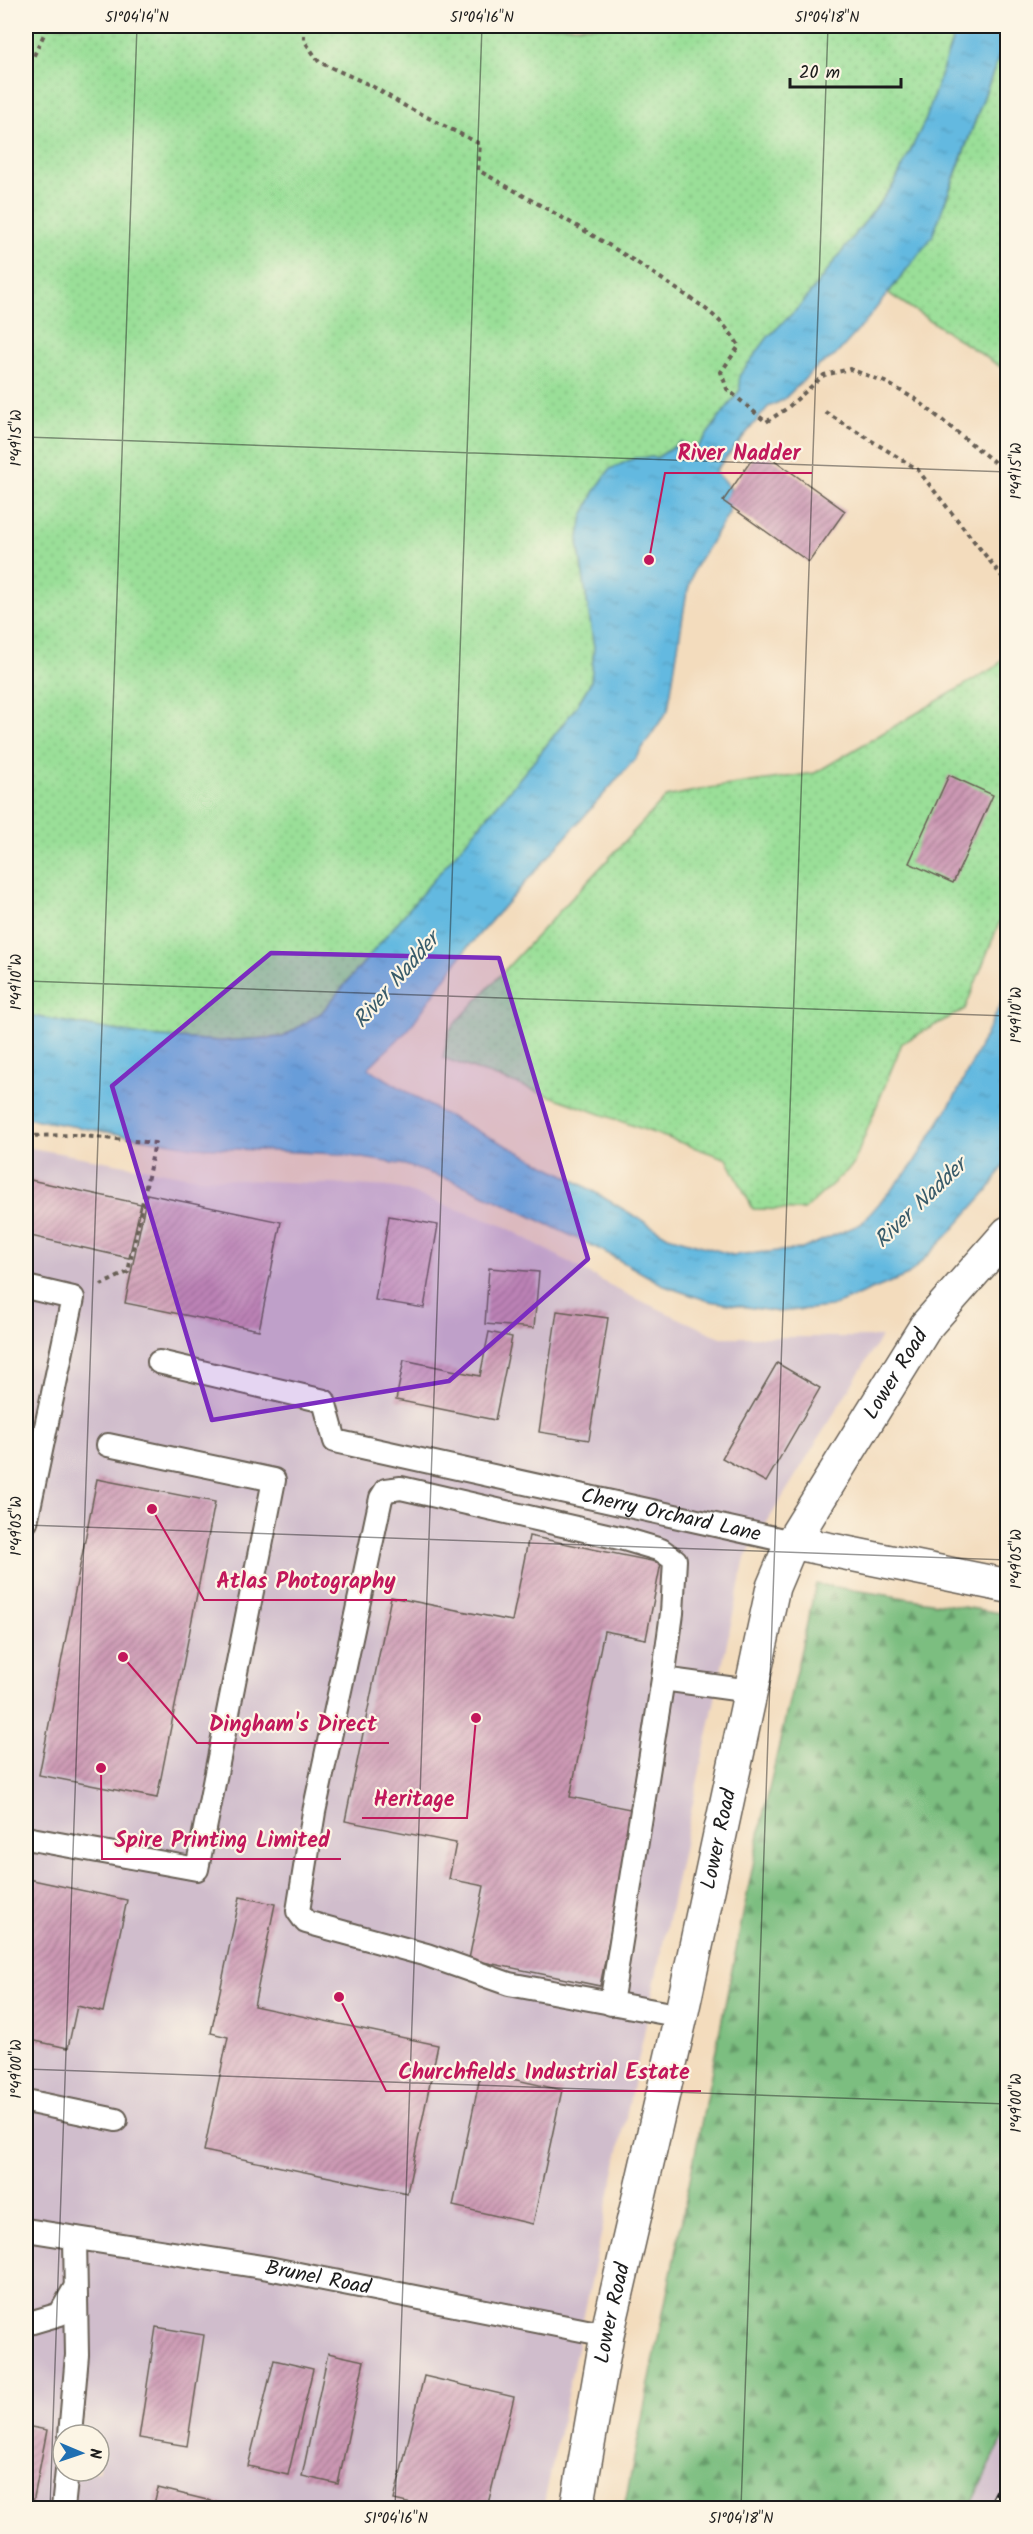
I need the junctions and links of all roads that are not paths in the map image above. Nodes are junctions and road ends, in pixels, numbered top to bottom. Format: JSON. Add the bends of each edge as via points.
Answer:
{"nodes":[{"id":1,"x":1008,"y":1233,"type":"edge"},
{"id":2,"x":26,"y":1287,"type":"edge"},
{"id":3,"x":159,"y":1362,"type":"dead end"},
{"id":4,"x":108,"y":1445,"type":"dead end"},
{"id":5,"x":26,"y":1522,"type":"edge"},
{"id":6,"x":792,"y":1542,"type":"junction"},
{"id":7,"x":1008,"y":1586,"type":"edge"},
{"id":8,"x":663,"y":1678,"type":"junction"},
{"id":9,"x":750,"y":1691,"type":"junction"},
{"id":10,"x":26,"y":1838,"type":"edge"},
{"id":11,"x":611,"y":2004,"type":"junction"},
{"id":12,"x":681,"y":2016,"type":"junction"},
{"id":13,"x":26,"y":2101,"type":"edge"},
{"id":14,"x":116,"y":2120,"type":"dead end"},
{"id":15,"x":26,"y":2230,"type":"edge"},
{"id":16,"x":75,"y":2238,"type":"junction"},
{"id":17,"x":75,"y":2288,"type":"junction"},
{"id":18,"x":26,"y":2324,"type":"edge"},
{"id":19,"x":607,"y":2335,"type":"junction"},
{"id":20,"x":71,"y":2423,"type":"edge"},
{"id":21,"x":66,"y":2483,"type":"edge"},
{"id":22,"x":63,"y":2508,"type":"edge"},
{"id":23,"x":577,"y":2508,"type":"edge"}],
"edges":[{"from":1,"to":6,"type":"street","name":"Lower Road","via":[[926,1326]]},
{"from":2,"to":5,"type":"lane","via":[[73,1298]]},
{"from":3,"to":6,"type":"lane","name":"Cherry Orchard Lane","via":[[324,1401],[335,1441]]},
{"from":4,"to":10,"type":"lane","via":[[274,1480],[197,1869]]},
{"from":6,"to":7,"type":"street","name":"Cherry Orchard Lane"},
{"from":6,"to":9,"type":"street","name":"Lower Road","via":[[773,1587]]},
{"from":8,"to":9,"type":"lane"},
{"from":8,"to":11,"type":"lane"},
{"from":8,"to":11,"type":"lane","via":[[675,1560],[661,1550],[400,1488],[386,1490],[381,1498],[314,1812],[297,1911],[306,1922],[427,1955],[509,1984]]},
{"from":9,"to":12,"type":"street","name":"Lower Road"},
{"from":11,"to":12,"type":"lane"},
{"from":12,"to":19,"type":"street","name":"Lower Road"},
{"from":13,"to":14,"type":"lane"},
{"from":15,"to":16,"type":"lane","name":"Brunel Road"},
{"from":16,"to":17,"type":"lane"},
{"from":16,"to":19,"type":"lane","name":"Brunel Road","via":[[268,2268]]},
{"from":17,"to":18,"type":"lane","via":[[60,2314]]},
{"from":17,"to":20,"type":"lane","via":[[77,2355]]},
{"from":19,"to":23,"type":"street","name":"Lower Road"},
{"from":21,"to":22,"type":"lane"}]}
